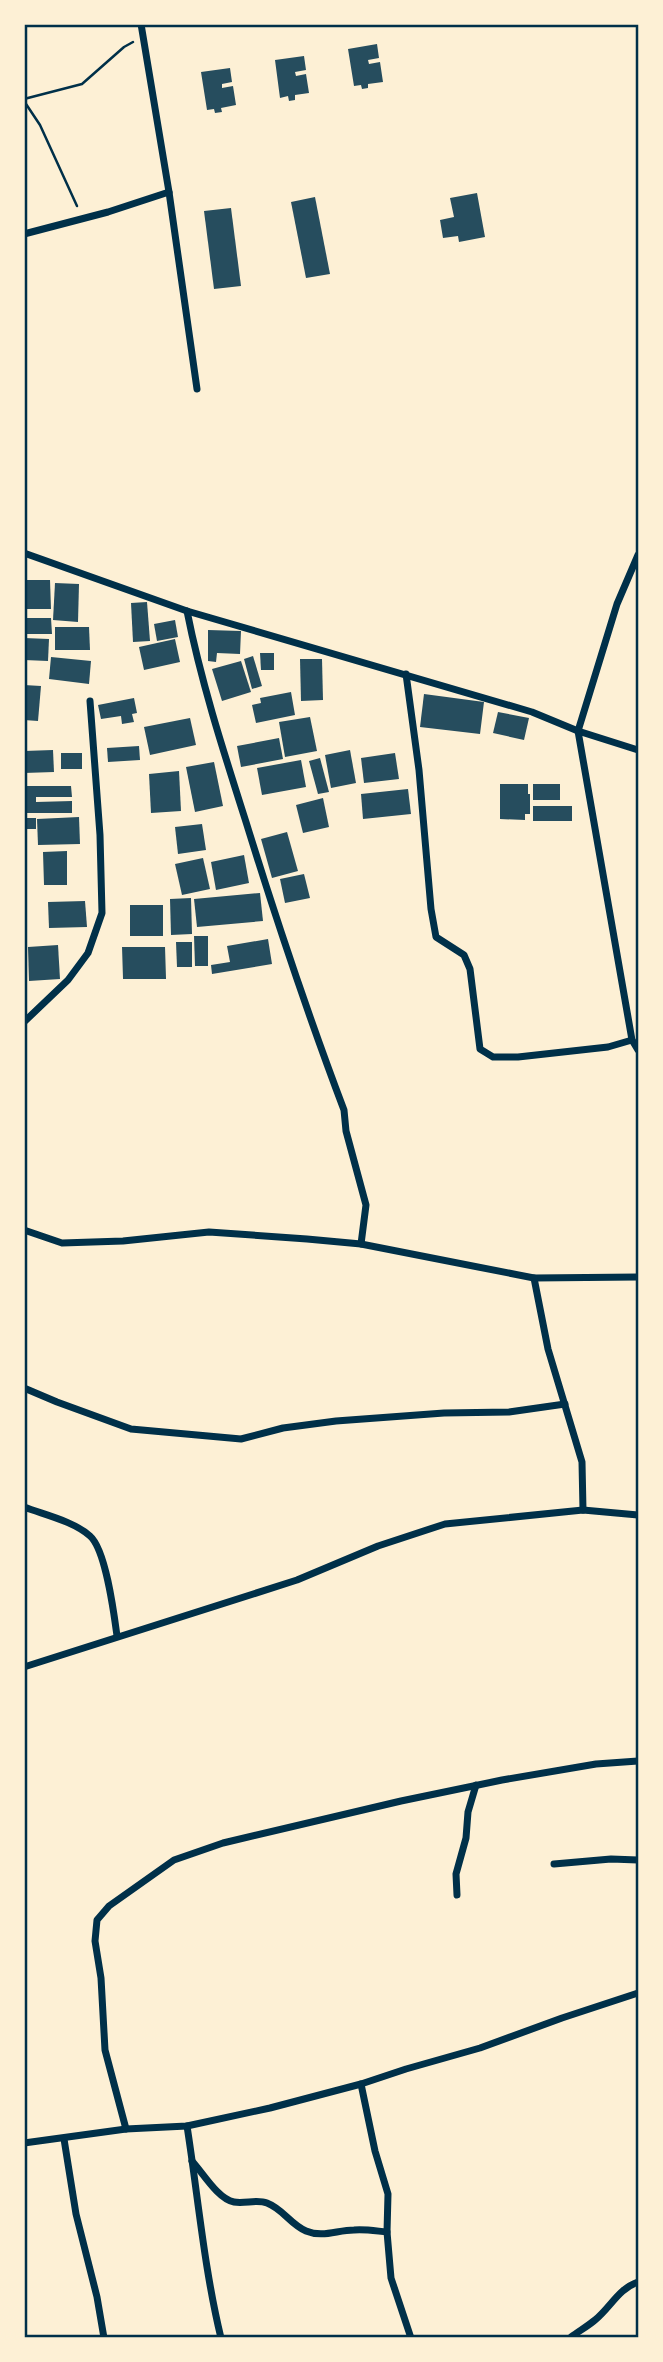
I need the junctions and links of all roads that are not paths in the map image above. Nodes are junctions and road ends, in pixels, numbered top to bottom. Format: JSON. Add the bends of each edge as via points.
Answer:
{"nodes":[{"id":1,"x":141,"y":24,"type":"edge"},
{"id":2,"x":169,"y":192,"type":"junction"},
{"id":3,"x":24,"y":234,"type":"edge"},
{"id":4,"x":197,"y":389,"type":"dead end"},
{"id":5,"x":24,"y":553,"type":"edge"},
{"id":6,"x":639,"y":555,"type":"edge"},
{"id":7,"x":187,"y":611,"type":"junction"},
{"id":8,"x":406,"y":674,"type":"junction"},
{"id":9,"x":90,"y":701,"type":"dead end"},
{"id":10,"x":578,"y":731,"type":"junction"},
{"id":11,"x":639,"y":751,"type":"edge"},
{"id":12,"x":24,"y":1022,"type":"edge"},
{"id":13,"x":632,"y":1040,"type":"junction"},
{"id":14,"x":639,"y":1050,"type":"edge"},
{"id":15,"x":24,"y":1230,"type":"edge"},
{"id":16,"x":361,"y":1244,"type":"junction"},
{"id":17,"x":639,"y":1277,"type":"edge"},
{"id":18,"x":534,"y":1278,"type":"junction"},
{"id":19,"x":24,"y":1388,"type":"edge"},
{"id":20,"x":565,"y":1404,"type":"junction"},
{"id":21,"x":24,"y":1507,"type":"edge"},
{"id":22,"x":583,"y":1510,"type":"junction"},
{"id":23,"x":639,"y":1516,"type":"edge"},
{"id":24,"x":117,"y":1636,"type":"junction"},
{"id":25,"x":24,"y":1667,"type":"edge"},
{"id":26,"x":639,"y":1761,"type":"edge"},
{"id":27,"x":476,"y":1785,"type":"junction"},
{"id":28,"x":639,"y":1860,"type":"edge"},
{"id":29,"x":554,"y":1864,"type":"dead end"},
{"id":30,"x":457,"y":1895,"type":"dead end"},
{"id":31,"x":639,"y":1993,"type":"edge"},
{"id":32,"x":361,"y":2084,"type":"junction"},
{"id":33,"x":187,"y":2126,"type":"junction"},
{"id":34,"x":126,"y":2129,"type":"junction"},
{"id":35,"x":64,"y":2139,"type":"junction"},
{"id":36,"x":24,"y":2143,"type":"edge"},
{"id":37,"x":192,"y":2161,"type":"junction"},
{"id":38,"x":387,"y":2232,"type":"junction"},
{"id":39,"x":639,"y":2282,"type":"edge"},
{"id":40,"x":104,"y":2337,"type":"edge"},
{"id":41,"x":221,"y":2337,"type":"edge"},
{"id":42,"x":411,"y":2337,"type":"edge"},
{"id":43,"x":572,"y":2337,"type":"edge"}],
"edges":[{"from":1,"to":2,"type":"street"},
{"from":2,"to":3,"type":"street"},
{"from":2,"to":4,"type":"street"},
{"from":5,"to":7,"type":"street"},
{"from":6,"to":10,"type":"street","via":[[617,604]]},
{"from":7,"to":8,"type":"street"},
{"from":7,"to":16,"type":"street","via":[[235,789],[300,993],[344,1110],[366,1205]]},
{"from":8,"to":10,"type":"street","via":[[532,712]]},
{"from":8,"to":13,"type":"street","via":[[434,928],[436,937],[464,955],[470,969],[480,1049],[493,1058],[518,1057]]},
{"from":9,"to":12,"type":"street","via":[[102,913],[88,953],[68,980]]},
{"from":10,"to":11,"type":"street"},
{"from":10,"to":13,"type":"street"},
{"from":13,"to":14,"type":"street"},
{"from":15,"to":16,"type":"street","via":[[62,1243],[209,1232]]},
{"from":16,"to":18,"type":"street"},
{"from":17,"to":18,"type":"street"},
{"from":18,"to":20,"type":"street"},
{"from":19,"to":20,"type":"street","via":[[131,1429],[240,1439],[336,1421],[509,1412]]},
{"from":20,"to":22,"type":"street","via":[[582,1462]]},
{"from":21,"to":24,"type":"street","via":[[93,1538],[111,1593]]},
{"from":22,"to":23,"type":"street"},
{"from":22,"to":24,"type":"street","via":[[445,1524],[297,1580]]},
{"from":24,"to":25,"type":"street"},
{"from":26,"to":27,"type":"street"},
{"from":27,"to":30,"type":"street","via":[[456,1874]]},
{"from":27,"to":34,"type":"street","via":[[223,1843],[174,1860],[109,1906],[97,1920],[95,1941],[106,2050]]},
{"from":28,"to":29,"type":"street"},
{"from":31,"to":32,"type":"street"},
{"from":32,"to":33,"type":"street"},
{"from":32,"to":38,"type":"street","via":[[388,2193]]},
{"from":33,"to":34,"type":"street"},
{"from":33,"to":37,"type":"street"},
{"from":34,"to":35,"type":"street"},
{"from":35,"to":36,"type":"street"},
{"from":35,"to":40,"type":"street"},
{"from":37,"to":38,"type":"street","via":[[228,2200],[264,2201],[278,2208],[293,2225],[318,2235],[352,2230]]},
{"from":37,"to":41,"type":"street"},
{"from":38,"to":42,"type":"street","via":[[391,2278]]},
{"from":39,"to":43,"type":"street","via":[[629,2285],[597,2319]]}]}
